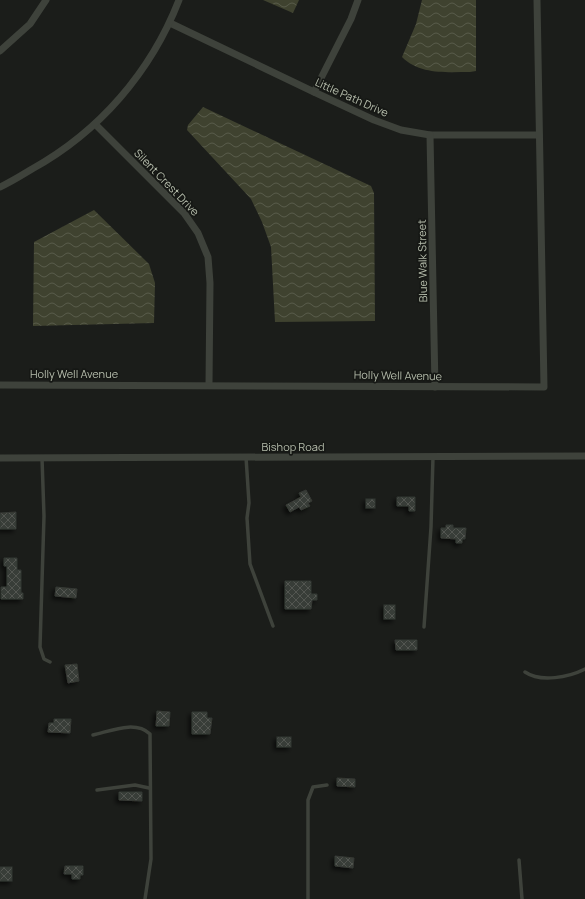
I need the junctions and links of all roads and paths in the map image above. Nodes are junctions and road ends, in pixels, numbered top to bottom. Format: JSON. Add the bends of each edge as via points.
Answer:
{"nodes":[{"id":1,"x":46,"y":0,"type":"edge"},
{"id":2,"x":179,"y":0,"type":"edge"},
{"id":3,"x":358,"y":0,"type":"edge"},
{"id":4,"x":537,"y":0,"type":"edge"},
{"id":5,"x":170,"y":23,"type":"junction"},
{"id":6,"x":0,"y":50,"type":"edge"},
{"id":7,"x":314,"y":92,"type":"junction"},
{"id":8,"x":95,"y":124,"type":"junction"},
{"id":9,"x":430,"y":135,"type":"junction"},
{"id":10,"x":539,"y":135,"type":"junction"},
{"id":11,"x":0,"y":187,"type":"edge"},
{"id":12,"x":209,"y":384,"type":"junction"},
{"id":13,"x":0,"y":385,"type":"edge"},
{"id":14,"x":435,"y":387,"type":"junction"},
{"id":15,"x":585,"y":456,"type":"edge"},
{"id":16,"x":246,"y":457,"type":"junction"},
{"id":17,"x":433,"y":457,"type":"junction"},
{"id":18,"x":0,"y":458,"type":"edge"},
{"id":19,"x":42,"y":458,"type":"junction"},
{"id":20,"x":273,"y":626,"type":"dead end"},
{"id":21,"x":424,"y":627,"type":"dead end"},
{"id":22,"x":50,"y":662,"type":"dead end"},
{"id":23,"x":585,"y":669,"type":"edge"},
{"id":24,"x":525,"y":672,"type":"dead end"},
{"id":25,"x":93,"y":735,"type":"dead end"},
{"id":26,"x":327,"y":785,"type":"dead end"},
{"id":27,"x":149,"y":788,"type":"junction"},
{"id":28,"x":97,"y":790,"type":"dead end"},
{"id":29,"x":519,"y":860,"type":"dead end"},
{"id":30,"x":145,"y":899,"type":"edge"},
{"id":31,"x":308,"y":899,"type":"edge"},
{"id":32,"x":522,"y":899,"type":"edge"}],
"edges":[{"from":1,"to":6,"type":"street","via":[[30,24]]},
{"from":2,"to":5,"type":"street"},
{"from":3,"to":7,"type":"street"},
{"from":4,"to":10,"type":"street"},
{"from":5,"to":7,"type":"street","name":"Little Path Drive"},
{"from":5,"to":8,"type":"street","via":[[136,78]]},
{"from":7,"to":9,"type":"street","name":"Little Path Drive","via":[[374,120],[401,130]]},
{"from":8,"to":11,"type":"street","via":[[58,155]]},
{"from":8,"to":12,"type":"street","name":"Silent Crest Drive","via":[[184,212],[198,233],[208,257],[210,283]]},
{"from":9,"to":10,"type":"street","name":"Little Path Drive"},
{"from":9,"to":14,"type":"street","name":"Blue Walk Street"},
{"from":10,"to":14,"type":"street","name":"Holly Well Avenue","via":[[544,387]]},
{"from":12,"to":13,"type":"street","name":"Holly Well Avenue"},
{"from":12,"to":14,"type":"street","name":"Holly Well Avenue"},
{"from":15,"to":17,"type":"street","name":"Bishop Road"},
{"from":16,"to":17,"type":"street","name":"Bishop Road"},
{"from":16,"to":19,"type":"street","name":"Bishop Road"},
{"from":16,"to":20,"type":"lane","via":[[250,564]]},
{"from":17,"to":21,"type":"lane"},
{"from":18,"to":19,"type":"street","name":"Bishop Road"},
{"from":19,"to":22,"type":"lane","via":[[44,516],[40,647],[44,659]]},
{"from":23,"to":24,"type":"lane","via":[[556,678]]},
{"from":25,"to":27,"type":"lane","via":[[137,727],[150,734]]},
{"from":26,"to":31,"type":"lane","via":[[313,787],[308,800]]},
{"from":27,"to":28,"type":"lane","via":[[135,785]]},
{"from":27,"to":30,"type":"lane","via":[[151,859]]},
{"from":29,"to":32,"type":"lane"}]}
